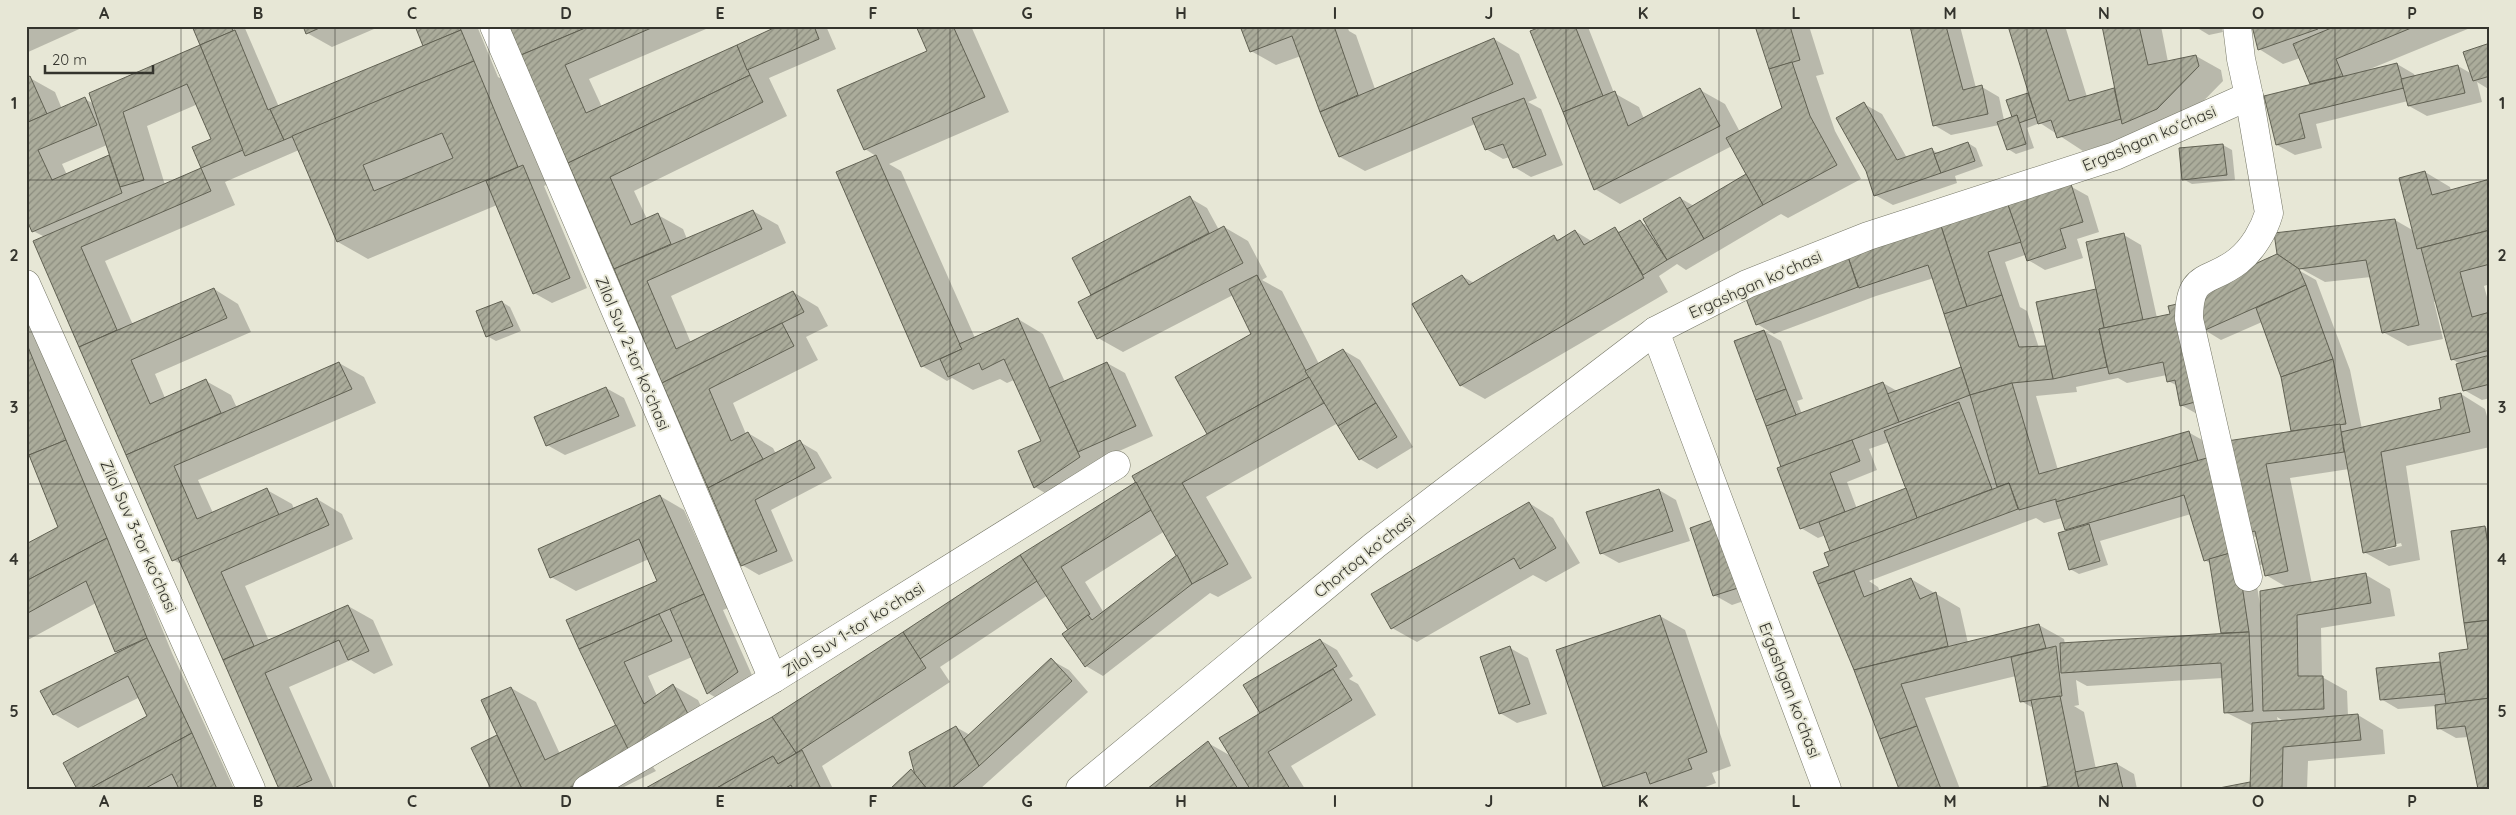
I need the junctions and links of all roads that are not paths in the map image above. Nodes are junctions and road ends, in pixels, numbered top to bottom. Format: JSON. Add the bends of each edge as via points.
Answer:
{"nodes":[{"id":1,"x":494,"y":26,"type":"edge"},
{"id":2,"x":2237,"y":26,"type":"edge"},
{"id":3,"x":2249,"y":96,"type":"junction"},
{"id":4,"x":26,"y":284,"type":"edge"},
{"id":5,"x":1655,"y":331,"type":"junction"},
{"id":6,"x":1116,"y":466,"type":"dead end"},
{"id":7,"x":2248,"y":577,"type":"dead end"},
{"id":8,"x":773,"y":679,"type":"junction"},
{"id":9,"x":251,"y":789,"type":"edge"},
{"id":10,"x":587,"y":789,"type":"edge"},
{"id":11,"x":1080,"y":789,"type":"edge"},
{"id":12,"x":1827,"y":789,"type":"edge"}],
"edges":[{"from":1,"to":8,"type":"street","name":"Zilol Suv 2-tor koʻchasi"},
{"from":2,"to":3,"type":"street"},
{"from":3,"to":5,"type":"street","name":"Ergashgan koʻchasi","via":[[2114,156],[1868,236],[1747,284]]},
{"from":3,"to":7,"type":"street","via":[[2269,212],[2264,229],[2238,260],[2199,281],[2190,299],[2190,319]]},
{"from":4,"to":9,"type":"street","name":"Zilol Suv 3-tor koʻchasi"},
{"from":5,"to":11,"type":"street","name":"Chortoq koʻchasi","via":[[1375,545]]},
{"from":5,"to":12,"type":"street","name":"Ergashgan koʻchasi"},
{"from":6,"to":8,"type":"street","name":"Zilol Suv 1-tor koʻchasi"},
{"from":8,"to":10,"type":"street","name":"Zilol Suv 1-tor koʻchasi"}]}
